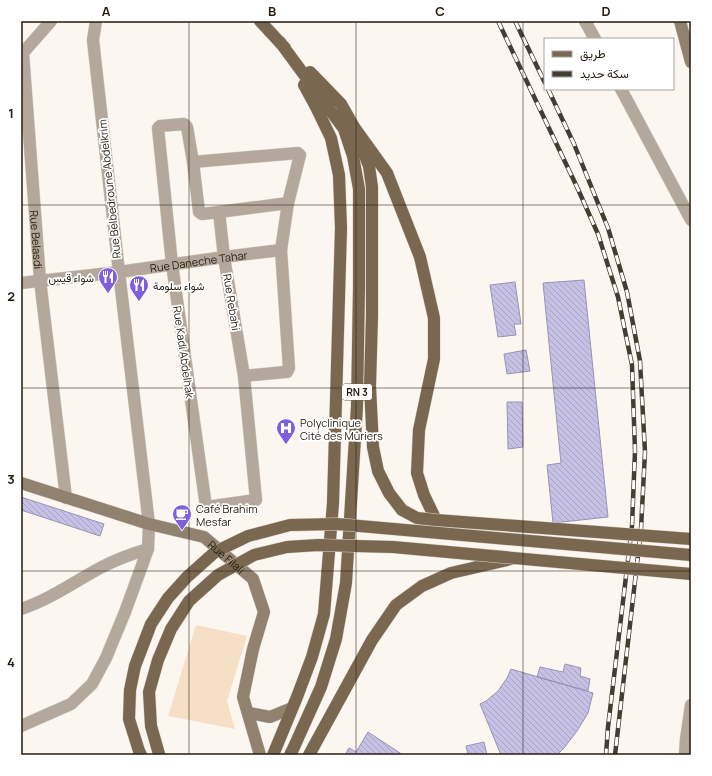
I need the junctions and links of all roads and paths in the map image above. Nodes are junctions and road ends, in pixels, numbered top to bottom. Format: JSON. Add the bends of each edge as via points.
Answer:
{"nodes":[{"id":1,"x":51,"y":21,"type":"edge"},
{"id":2,"x":96,"y":21,"type":"edge"},
{"id":3,"x":260,"y":21,"type":"edge"},
{"id":4,"x":585,"y":21,"type":"edge"},
{"id":5,"x":680,"y":21,"type":"edge"},
{"id":6,"x":594,"y":38,"type":"edge"},
{"id":7,"x":280,"y":42,"type":"junction"},
{"id":8,"x":22,"y":54,"type":"edge"},
{"id":9,"x":691,"y":62,"type":"edge"},
{"id":10,"x":622,"y":90,"type":"edge"},
{"id":11,"x":354,"y":127,"type":"junction"},
{"id":12,"x":193,"y":162,"type":"junction"},
{"id":13,"x":288,"y":203,"type":"junction"},
{"id":14,"x":219,"y":212,"type":"junction"},
{"id":15,"x":691,"y":220,"type":"edge"},
{"id":16,"x":281,"y":250,"type":"junction"},
{"id":17,"x":224,"y":256,"type":"junction"},
{"id":18,"x":172,"y":264,"type":"junction"},
{"id":19,"x":118,"y":272,"type":"junction"},
{"id":20,"x":40,"y":280,"type":"junction"},
{"id":21,"x":21,"y":283,"type":"edge"},
{"id":22,"x":244,"y":376,"type":"junction"},
{"id":23,"x":21,"y":483,"type":"edge"},
{"id":24,"x":66,"y":498,"type":"junction"},
{"id":25,"x":256,"y":500,"type":"joint"},
{"id":26,"x":436,"y":520,"type":"junction"},
{"id":27,"x":149,"y":524,"type":"junction"},
{"id":28,"x":691,"y":539,"type":"edge"},
{"id":29,"x":148,"y":549,"type":"junction"},
{"id":30,"x":691,"y":555,"type":"edge"},
{"id":31,"x":516,"y":558,"type":"junction"},
{"id":32,"x":691,"y":574,"type":"edge"},
{"id":33,"x":21,"y":609,"type":"edge"},
{"id":34,"x":292,"y":708,"type":"junction"},
{"id":35,"x":691,"y":709,"type":"edge"},
{"id":36,"x":249,"y":713,"type":"junction"},
{"id":37,"x":21,"y":726,"type":"edge"},
{"id":38,"x":688,"y":739,"type":"edge"},
{"id":39,"x":159,"y":754,"type":"edge"},
{"id":40,"x":141,"y":755,"type":"edge"},
{"id":41,"x":260,"y":755,"type":"edge"},
{"id":42,"x":273,"y":755,"type":"edge"},
{"id":43,"x":290,"y":755,"type":"edge"},
{"id":44,"x":309,"y":755,"type":"edge"},
{"id":45,"x":685,"y":755,"type":"edge"}],
"edges":[{"from":1,"to":8,"type":"street"},
{"from":2,"to":19,"type":"street","name":"Rue Belbedroune Abdelkrim","via":[[93,40]]},
{"from":3,"to":7,"type":"main road","number":"RN 3"},
{"from":4,"to":6,"type":"street"},
{"from":5,"to":9,"type":"street"},
{"from":7,"to":11,"type":"main road","via":[[341,104]]},
{"from":7,"to":34,"type":"main road","number":"RN 3","via":[[332,138],[339,176],[341,228],[333,503],[324,614],[312,656]]},
{"from":7,"to":43,"type":"main road","number":"RN 3","via":[[344,129],[353,156],[359,189],[357,406],[346,583],[336,639],[321,687]]},
{"from":8,"to":20,"type":"street","name":"Rue Belasdi"},
{"from":10,"to":15,"type":"street"},
{"from":11,"to":26,"type":"main road","via":[[387,173],[420,258],[434,318],[434,360],[419,430],[417,473]]},
{"from":11,"to":26,"type":"main road","bridge":true,"via":[[369,166],[372,187],[371,393],[373,447],[378,471],[389,493],[402,510],[416,518]]},
{"from":12,"to":13,"type":"street","via":[[299,154]]},
{"from":12,"to":14,"type":"street","via":[[199,212]]},
{"from":12,"to":18,"type":"street","name":"Rue Kadi Abdelhak","via":[[186,125],[160,126],[158,128]]},
{"from":13,"to":14,"type":"street"},
{"from":13,"to":16,"type":"street"},
{"from":14,"to":17,"type":"street","name":"Rue Rebahi"},
{"from":16,"to":17,"type":"street","name":"Rue Daneche Tahar"},
{"from":16,"to":22,"type":"street","via":[[289,368],[287,372]]},
{"from":17,"to":18,"type":"street","name":"Rue Daneche Tahar"},
{"from":17,"to":22,"type":"street","name":"Rue Rebahi"},
{"from":18,"to":19,"type":"street","name":"Rue Daneche Tahar"},
{"from":18,"to":25,"type":"street","name":"Rue Kadi Abdelhak","via":[[206,507]]},
{"from":19,"to":20,"type":"street","name":"Rue Daneche Tahar"},
{"from":19,"to":27,"type":"street","name":"Rue Belbedroune Abdelkrim"},
{"from":20,"to":21,"type":"street","name":"Rue Daneche Tahar"},
{"from":20,"to":24,"type":"street","name":"Rue Belasdi"},
{"from":22,"to":25,"type":"street","name":"Rue Rebahi"},
{"from":23,"to":24,"type":"street","name":"Rue Filali"},
{"from":24,"to":27,"type":"street","name":"Rue Filali"},
{"from":26,"to":28,"type":"main road","bridge":true},
{"from":27,"to":29,"type":"street","name":"Rue Belbedroune Abdelkrim"},
{"from":27,"to":36,"type":"street","name":"Rue Filali","via":[[204,537],[253,579],[264,612],[253,649],[244,697]]},
{"from":29,"to":33,"type":"street","via":[[100,568],[62,590]]},
{"from":29,"to":37,"type":"street","name":"Rue Belbedroune Abdelkrim","via":[[106,658],[92,684],[71,704]]},
{"from":30,"to":40,"type":"main road","bridge":true,"via":[[337,524],[290,525],[248,536],[215,552],[187,577],[168,598],[151,624],[135,666],[130,690],[129,719]]},
{"from":31,"to":32,"type":"main road","bridge":true},
{"from":31,"to":39,"type":"main road","bridge":true,"via":[[393,547],[318,545],[287,547],[254,555],[230,568],[218,575],[190,601],[171,628],[158,660],[148,692],[151,726]]},
{"from":31,"to":44,"type":"main road","bridge":true,"via":[[451,573],[422,586],[396,605],[372,640]]},
{"from":34,"to":36,"type":"street","via":[[270,717]]},
{"from":34,"to":42,"type":"main road","number":"RN 3"},
{"from":35,"to":38,"type":"street"},
{"from":36,"to":41,"type":"street","name":"Rue Filali"},
{"from":38,"to":45,"type":"street"}]}
